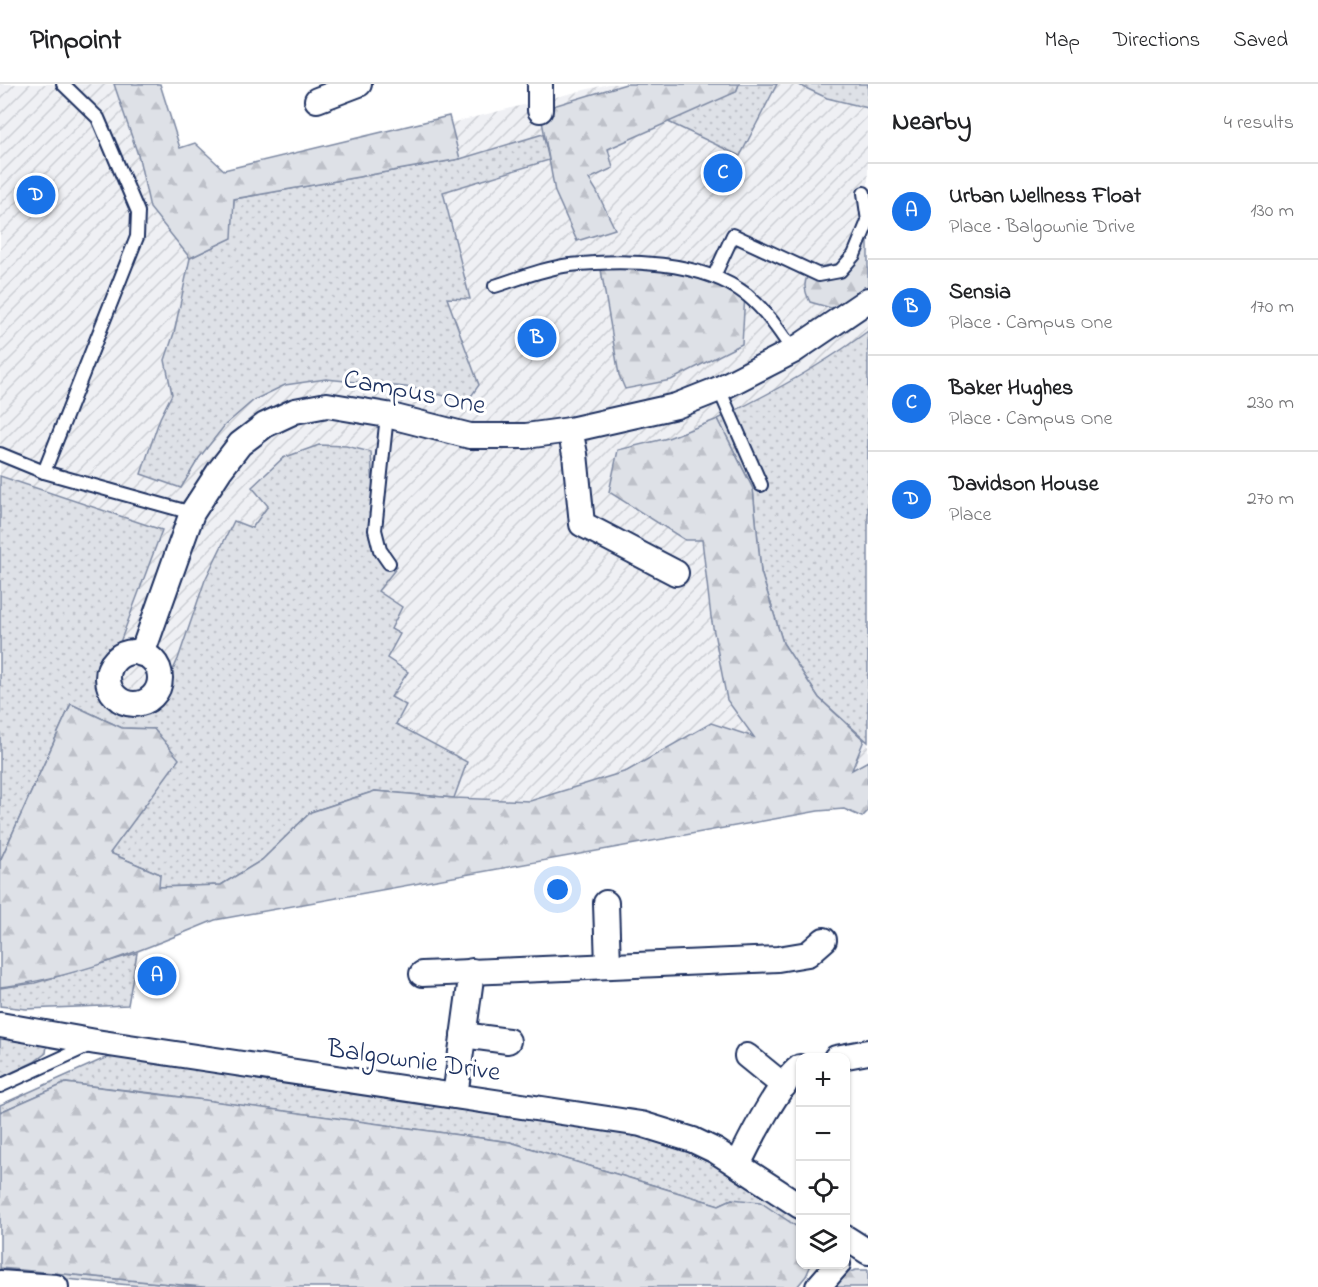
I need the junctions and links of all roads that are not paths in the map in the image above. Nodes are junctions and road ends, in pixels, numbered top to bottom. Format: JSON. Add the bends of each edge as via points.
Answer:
{"nodes":[{"id":1,"x":63,"y":84,"type":"edge"},
{"id":2,"x":359,"y":84,"type":"edge"},
{"id":3,"x":540,"y":84,"type":"edge"},
{"id":4,"x":317,"y":100,"type":"dead end"},
{"id":5,"x":540,"y":110,"type":"dead end"},
{"id":6,"x":864,"y":193,"type":"dead end"},
{"id":7,"x":868,"y":221,"type":"edge"},
{"id":8,"x":714,"y":276,"type":"junction"},
{"id":9,"x":495,"y":286,"type":"dead end"},
{"id":10,"x":868,"y":300,"type":"edge"},
{"id":11,"x":793,"y":351,"type":"junction"},
{"id":12,"x":719,"y":389,"type":"junction"},
{"id":13,"x":387,"y":415,"type":"junction"},
{"id":14,"x":570,"y":430,"type":"junction"},
{"id":15,"x":0,"y":454,"type":"edge"},
{"id":16,"x":44,"y":472,"type":"junction"},
{"id":17,"x":761,"y":485,"type":"dead end"},
{"id":18,"x":192,"y":513,"type":"junction"},
{"id":19,"x":389,"y":563,"type":"dead end"},
{"id":20,"x":676,"y":573,"type":"dead end"},
{"id":21,"x":142,"y":654,"type":"dead end"},
{"id":22,"x":606,"y":903,"type":"dead end"},
{"id":23,"x":824,"y":940,"type":"dead end"},
{"id":24,"x":609,"y":966,"type":"junction"},
{"id":25,"x":472,"y":971,"type":"junction"},
{"id":26,"x":422,"y":974,"type":"dead end"},
{"id":27,"x":0,"y":1025,"type":"edge"},
{"id":28,"x":463,"y":1035,"type":"junction"},
{"id":29,"x":508,"y":1041,"type":"dead end"},
{"id":30,"x":96,"y":1042,"type":"junction"},
{"id":31,"x":868,"y":1052,"type":"edge"},
{"id":32,"x":850,"y":1055,"type":"edge"},
{"id":33,"x":747,"y":1056,"type":"dead end"},
{"id":34,"x":796,"y":1071,"type":"edge"},
{"id":35,"x":0,"y":1086,"type":"edge"},
{"id":36,"x":784,"y":1086,"type":"junction"},
{"id":37,"x":455,"y":1095,"type":"junction"},
{"id":38,"x":738,"y":1165,"type":"junction"},
{"id":39,"x":796,"y":1203,"type":"edge"},
{"id":40,"x":834,"y":1269,"type":"edge"},
{"id":41,"x":0,"y":1283,"type":"edge"},
{"id":42,"x":56,"y":1287,"type":"edge"},
{"id":43,"x":818,"y":1287,"type":"edge"}],
"edges":[{"from":1,"to":16,"type":"lane","via":[[98,118],[138,212],[137,237]]},
{"from":2,"to":4,"type":"street"},
{"from":3,"to":5,"type":"street"},
{"from":6,"to":7,"type":"lane"},
{"from":7,"to":8,"type":"lane","via":[[854,255],[840,271],[819,275],[733,235]]},
{"from":8,"to":9,"type":"lane","via":[[639,262],[569,265]]},
{"from":8,"to":11,"type":"lane","via":[[745,294],[771,317]]},
{"from":10,"to":11,"type":"street","name":"Campus One"},
{"from":11,"to":12,"type":"street","name":"Campus One"},
{"from":12,"to":14,"type":"street","name":"Campus One","via":[[676,406]]},
{"from":12,"to":17,"type":"lane"},
{"from":13,"to":14,"type":"street","name":"Campus One","via":[[470,436],[526,436]]},
{"from":13,"to":18,"type":"street","name":"Campus One","via":[[327,405],[295,411],[265,425],[240,444]]},
{"from":13,"to":19,"type":"lane","via":[[375,530],[380,550]]},
{"from":14,"to":20,"type":"street","via":[[582,524]]},
{"from":15,"to":16,"type":"lane"},
{"from":16,"to":18,"type":"lane"},
{"from":18,"to":21,"type":"street","name":"Campus One"},
{"from":22,"to":24,"type":"street"},
{"from":23,"to":24,"type":"street","via":[[808,954],[778,959]]},
{"from":24,"to":25,"type":"street"},
{"from":25,"to":26,"type":"street"},
{"from":25,"to":28,"type":"street"},
{"from":27,"to":30,"type":"street","name":"Balgownie Drive"},
{"from":28,"to":29,"type":"street"},
{"from":28,"to":37,"type":"street"},
{"from":30,"to":35,"type":"lane"},
{"from":30,"to":37,"type":"street","name":"Balgownie Drive"},
{"from":31,"to":32,"type":"street"},
{"from":33,"to":36,"type":"street"},
{"from":34,"to":36,"type":"street"},
{"from":36,"to":38,"type":"street"},
{"from":37,"to":38,"type":"street","name":"Balgownie Drive","via":[[641,1124],[693,1140]]},
{"from":38,"to":39,"type":"street","name":"Balgownie Drive"},
{"from":40,"to":43,"type":"street"},
{"from":41,"to":42,"type":"street"}]}
